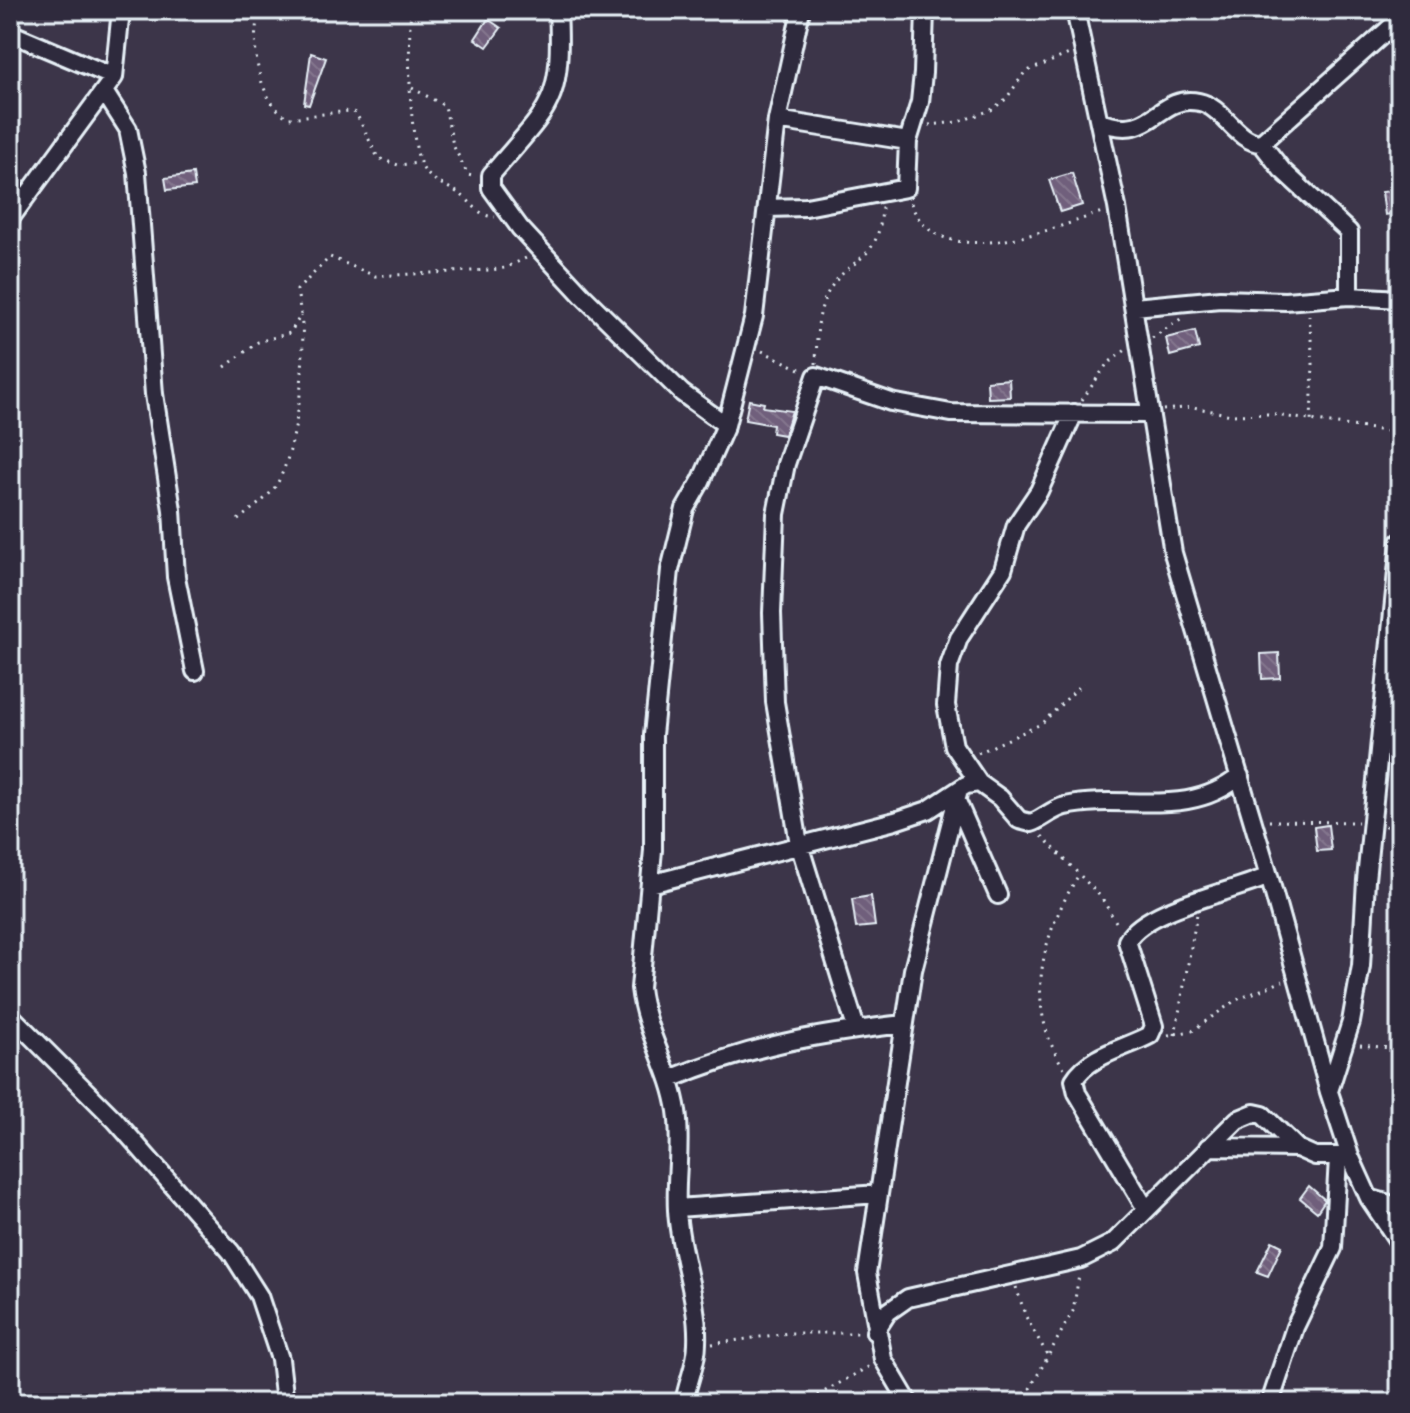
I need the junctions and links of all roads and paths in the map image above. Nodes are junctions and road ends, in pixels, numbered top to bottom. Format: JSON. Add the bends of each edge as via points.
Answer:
{"nodes":[{"id":1,"x":121,"y":10,"type":"edge"},
{"id":2,"x":260,"y":10,"type":"edge"},
{"id":3,"x":411,"y":10,"type":"edge"},
{"id":4,"x":558,"y":10,"type":"edge"},
{"id":5,"x":801,"y":10,"type":"edge"},
{"id":6,"x":925,"y":10,"type":"edge"},
{"id":7,"x":1075,"y":10,"type":"edge"},
{"id":8,"x":1400,"y":19,"type":"edge"},
{"id":9,"x":10,"y":33,"type":"edge"},
{"id":10,"x":1084,"y":48,"type":"junction"},
{"id":11,"x":114,"y":77,"type":"junction"},
{"id":12,"x":411,"y":88,"type":"junction"},
{"id":13,"x":105,"y":93,"type":"junction"},
{"id":14,"x":777,"y":120,"type":"junction"},
{"id":15,"x":1100,"y":122,"type":"junction"},
{"id":16,"x":910,"y":133,"type":"junction"},
{"id":17,"x":1261,"y":143,"type":"junction"},
{"id":18,"x":419,"y":163,"type":"junction"},
{"id":19,"x":491,"y":175,"type":"junction"},
{"id":20,"x":906,"y":188,"type":"junction"},
{"id":21,"x":882,"y":194,"type":"junction"},
{"id":22,"x":1117,"y":207,"type":"junction"},
{"id":23,"x":767,"y":208,"type":"junction"},
{"id":24,"x":510,"y":215,"type":"junction"},
{"id":25,"x":10,"y":219,"type":"edge"},
{"id":26,"x":546,"y":254,"type":"junction"},
{"id":27,"x":1349,"y":296,"type":"junction"},
{"id":28,"x":1400,"y":299,"type":"edge"},
{"id":29,"x":1203,"y":300,"type":"junction"},
{"id":30,"x":1307,"y":300,"type":"junction"},
{"id":31,"x":1134,"y":307,"type":"junction"},
{"id":32,"x":301,"y":315,"type":"junction"},
{"id":33,"x":746,"y":345,"type":"junction"},
{"id":34,"x":1139,"y":345,"type":"junction"},
{"id":35,"x":225,"y":367,"type":"dead end"},
{"id":36,"x":816,"y":376,"type":"junction"},
{"id":37,"x":1074,"y":413,"type":"junction"},
{"id":38,"x":1148,"y":414,"type":"junction"},
{"id":39,"x":1311,"y":423,"type":"junction"},
{"id":40,"x":726,"y":425,"type":"junction"},
{"id":41,"x":1400,"y":433,"type":"edge"},
{"id":42,"x":238,"y":520,"type":"dead end"},
{"id":43,"x":1400,"y":542,"type":"edge"},
{"id":44,"x":195,"y":671,"type":"dead end"},
{"id":45,"x":1083,"y":683,"type":"dead end"},
{"id":46,"x":960,"y":760,"type":"junction"},
{"id":47,"x":1240,"y":776,"type":"junction"},
{"id":48,"x":979,"y":783,"type":"junction"},
{"id":49,"x":957,"y":795,"type":"junction"},
{"id":50,"x":1253,"y":819,"type":"junction"},
{"id":51,"x":1040,"y":820,"type":"junction"},
{"id":52,"x":1372,"y":821,"type":"junction"},
{"id":53,"x":799,"y":844,"type":"junction"},
{"id":54,"x":1080,"y":873,"type":"junction"},
{"id":55,"x":1269,"y":876,"type":"junction"},
{"id":56,"x":650,"y":884,"type":"junction"},
{"id":57,"x":998,"y":895,"type":"dead end"},
{"id":58,"x":1199,"y":902,"type":"junction"},
{"id":59,"x":1127,"y":941,"type":"junction"},
{"id":60,"x":1297,"y":975,"type":"junction"},
{"id":61,"x":10,"y":1015,"type":"edge"},
{"id":62,"x":904,"y":1024,"type":"junction"},
{"id":63,"x":856,"y":1028,"type":"junction"},
{"id":64,"x":1150,"y":1035,"type":"junction"},
{"id":65,"x":1175,"y":1035,"type":"junction"},
{"id":66,"x":1345,"y":1042,"type":"junction"},
{"id":67,"x":1400,"y":1049,"type":"edge"},
{"id":68,"x":670,"y":1079,"type":"junction"},
{"id":69,"x":1074,"y":1080,"type":"junction"},
{"id":70,"x":1329,"y":1092,"type":"junction"},
{"id":71,"x":1208,"y":1147,"type":"junction"},
{"id":72,"x":1297,"y":1148,"type":"junction"},
{"id":73,"x":1344,"y":1157,"type":"junction"},
{"id":74,"x":10,"y":1182,"type":"edge"},
{"id":75,"x":879,"y":1194,"type":"junction"},
{"id":76,"x":1369,"y":1198,"type":"junction"},
{"id":77,"x":1400,"y":1207,"type":"edge"},
{"id":78,"x":677,"y":1208,"type":"junction"},
{"id":79,"x":1146,"y":1209,"type":"junction"},
{"id":80,"x":10,"y":1235,"type":"edge"},
{"id":81,"x":1400,"y":1244,"type":"edge"},
{"id":82,"x":1081,"y":1259,"type":"junction"},
{"id":83,"x":1014,"y":1275,"type":"junction"},
{"id":84,"x":875,"y":1332,"type":"junction"},
{"id":85,"x":697,"y":1346,"type":"junction"},
{"id":86,"x":1049,"y":1357,"type":"junction"},
{"id":87,"x":883,"y":1359,"type":"junction"},
{"id":88,"x":285,"y":1403,"type":"edge"},
{"id":89,"x":684,"y":1403,"type":"edge"},
{"id":90,"x":804,"y":1403,"type":"edge"},
{"id":91,"x":909,"y":1403,"type":"edge"},
{"id":92,"x":1022,"y":1403,"type":"edge"},
{"id":93,"x":1270,"y":1403,"type":"edge"}],
"edges":[{"from":1,"to":11,"type":"street"},
{"from":2,"to":18,"type":"path","via":[[259,66],[270,102],[280,114],[289,118],[356,113],[378,158],[398,165]]},
{"from":3,"to":12,"type":"path"},
{"from":4,"to":19,"type":"street","via":[[553,98],[528,136]]},
{"from":5,"to":14,"type":"street"},
{"from":6,"to":16,"type":"street","via":[[923,73]]},
{"from":7,"to":10,"type":"street"},
{"from":8,"to":17,"type":"street"},
{"from":9,"to":11,"type":"street"},
{"from":10,"to":15,"type":"street"},
{"from":10,"to":16,"type":"path","via":[[1025,72],[991,110]]},
{"from":11,"to":13,"type":"street"},
{"from":12,"to":18,"type":"path"},
{"from":12,"to":19,"type":"path","via":[[445,106],[453,145],[468,175]]},
{"from":13,"to":25,"type":"street"},
{"from":13,"to":44,"type":"street","via":[[128,129],[137,173],[154,394],[172,510],[176,577]]},
{"from":14,"to":16,"type":"street"},
{"from":14,"to":23,"type":"street"},
{"from":15,"to":17,"type":"street","via":[[1125,130],[1172,106],[1202,103],[1247,139]]},
{"from":15,"to":22,"type":"street"},
{"from":16,"to":20,"type":"street"},
{"from":17,"to":27,"type":"street","via":[[1282,170],[1349,232]]},
{"from":18,"to":24,"type":"path","via":[[482,215]]},
{"from":19,"to":24,"type":"street","via":[[491,188]]},
{"from":20,"to":21,"type":"street"},
{"from":20,"to":22,"type":"path","via":[[925,227],[959,241],[1021,238]]},
{"from":21,"to":23,"type":"street"},
{"from":21,"to":36,"type":"path","via":[[878,240],[833,287],[820,311]]},
{"from":22,"to":31,"type":"street"},
{"from":23,"to":33,"type":"street"},
{"from":24,"to":26,"type":"street"},
{"from":26,"to":32,"type":"path","via":[[490,270],[375,276],[330,257],[297,290]]},
{"from":26,"to":40,"type":"street","via":[[682,393]]},
{"from":27,"to":28,"type":"street"},
{"from":27,"to":30,"type":"street"},
{"from":29,"to":30,"type":"street"},
{"from":29,"to":31,"type":"street"},
{"from":29,"to":34,"type":"path"},
{"from":30,"to":39,"type":"path"},
{"from":31,"to":34,"type":"street"},
{"from":32,"to":35,"type":"path","via":[[290,333],[258,342]]},
{"from":32,"to":42,"type":"path","via":[[305,372],[285,460],[275,487]]},
{"from":33,"to":36,"type":"path"},
{"from":33,"to":40,"type":"street"},
{"from":34,"to":37,"type":"path","via":[[1107,364]]},
{"from":34,"to":38,"type":"street"},
{"from":36,"to":37,"type":"street","via":[[919,409]]},
{"from":36,"to":53,"type":"street","via":[[786,464],[774,548],[775,702]]},
{"from":37,"to":38,"type":"street"},
{"from":37,"to":46,"type":"street","via":[[1039,491],[1016,525],[1003,570],[959,638],[949,666],[946,705]]},
{"from":38,"to":39,"type":"path","via":[[1175,406]]},
{"from":38,"to":47,"type":"street","via":[[1173,553]]},
{"from":39,"to":41,"type":"path"},
{"from":40,"to":56,"type":"street","via":[[685,509],[670,570],[653,735]]},
{"from":43,"to":52,"type":"street"},
{"from":45,"to":46,"type":"path","via":[[1041,724]]},
{"from":46,"to":48,"type":"street"},
{"from":47,"to":50,"type":"street"},
{"from":47,"to":51,"type":"street","via":[[1193,799],[1062,807]]},
{"from":48,"to":49,"type":"street"},
{"from":48,"to":51,"type":"street","via":[[1019,820]]},
{"from":49,"to":53,"type":"street","via":[[928,810]]},
{"from":49,"to":57,"type":"street"},
{"from":49,"to":62,"type":"street"},
{"from":50,"to":52,"type":"path","via":[[1300,824]]},
{"from":50,"to":55,"type":"street"},
{"from":51,"to":54,"type":"path","via":[[1046,841]]},
{"from":52,"to":66,"type":"street","via":[[1361,966]]},
{"from":53,"to":56,"type":"street"},
{"from":53,"to":63,"type":"street"},
{"from":54,"to":59,"type":"path"},
{"from":54,"to":69,"type":"path","via":[[1047,936],[1041,966],[1051,1039]]},
{"from":55,"to":58,"type":"street"},
{"from":55,"to":60,"type":"street"},
{"from":56,"to":68,"type":"street","via":[[640,988]]},
{"from":58,"to":59,"type":"street","via":[[1142,924]]},
{"from":58,"to":65,"type":"path"},
{"from":59,"to":64,"type":"street","via":[[1153,1017]]},
{"from":60,"to":65,"type":"path","via":[[1236,1000],[1192,1031]]},
{"from":60,"to":70,"type":"street"},
{"from":61,"to":88,"type":"street","via":[[115,1120],[231,1252],[259,1296],[280,1359]]},
{"from":62,"to":63,"type":"street"},
{"from":62,"to":75,"type":"street"},
{"from":63,"to":68,"type":"street","via":[[772,1043]]},
{"from":64,"to":65,"type":"path"},
{"from":64,"to":69,"type":"street","via":[[1079,1070]]},
{"from":66,"to":67,"type":"path"},
{"from":66,"to":70,"type":"street"},
{"from":68,"to":78,"type":"street","via":[[681,1148]]},
{"from":69,"to":79,"type":"street"},
{"from":70,"to":73,"type":"street"},
{"from":71,"to":72,"type":"street"},
{"from":71,"to":72,"type":"street","via":[[1237,1120],[1254,1113],[1263,1115]]},
{"from":71,"to":79,"type":"street"},
{"from":72,"to":73,"type":"street","via":[[1315,1156]]},
{"from":73,"to":76,"type":"street"},
{"from":73,"to":93,"type":"street","via":[[1333,1248],[1295,1327]]},
{"from":74,"to":80,"type":"path"},
{"from":75,"to":78,"type":"street"},
{"from":75,"to":84,"type":"street","via":[[867,1273]]},
{"from":76,"to":77,"type":"street"},
{"from":76,"to":81,"type":"street"},
{"from":78,"to":85,"type":"street"},
{"from":79,"to":82,"type":"street","via":[[1113,1243]]},
{"from":82,"to":83,"type":"street"},
{"from":82,"to":86,"type":"path","via":[[1073,1311]]},
{"from":83,"to":84,"type":"street","via":[[908,1298],[888,1312]]},
{"from":83,"to":86,"type":"path","via":[[1026,1317]]},
{"from":84,"to":85,"type":"path","via":[[788,1333]]},
{"from":84,"to":87,"type":"street"},
{"from":85,"to":89,"type":"street"},
{"from":86,"to":92,"type":"path"},
{"from":87,"to":90,"type":"path"},
{"from":87,"to":91,"type":"street"}]}
